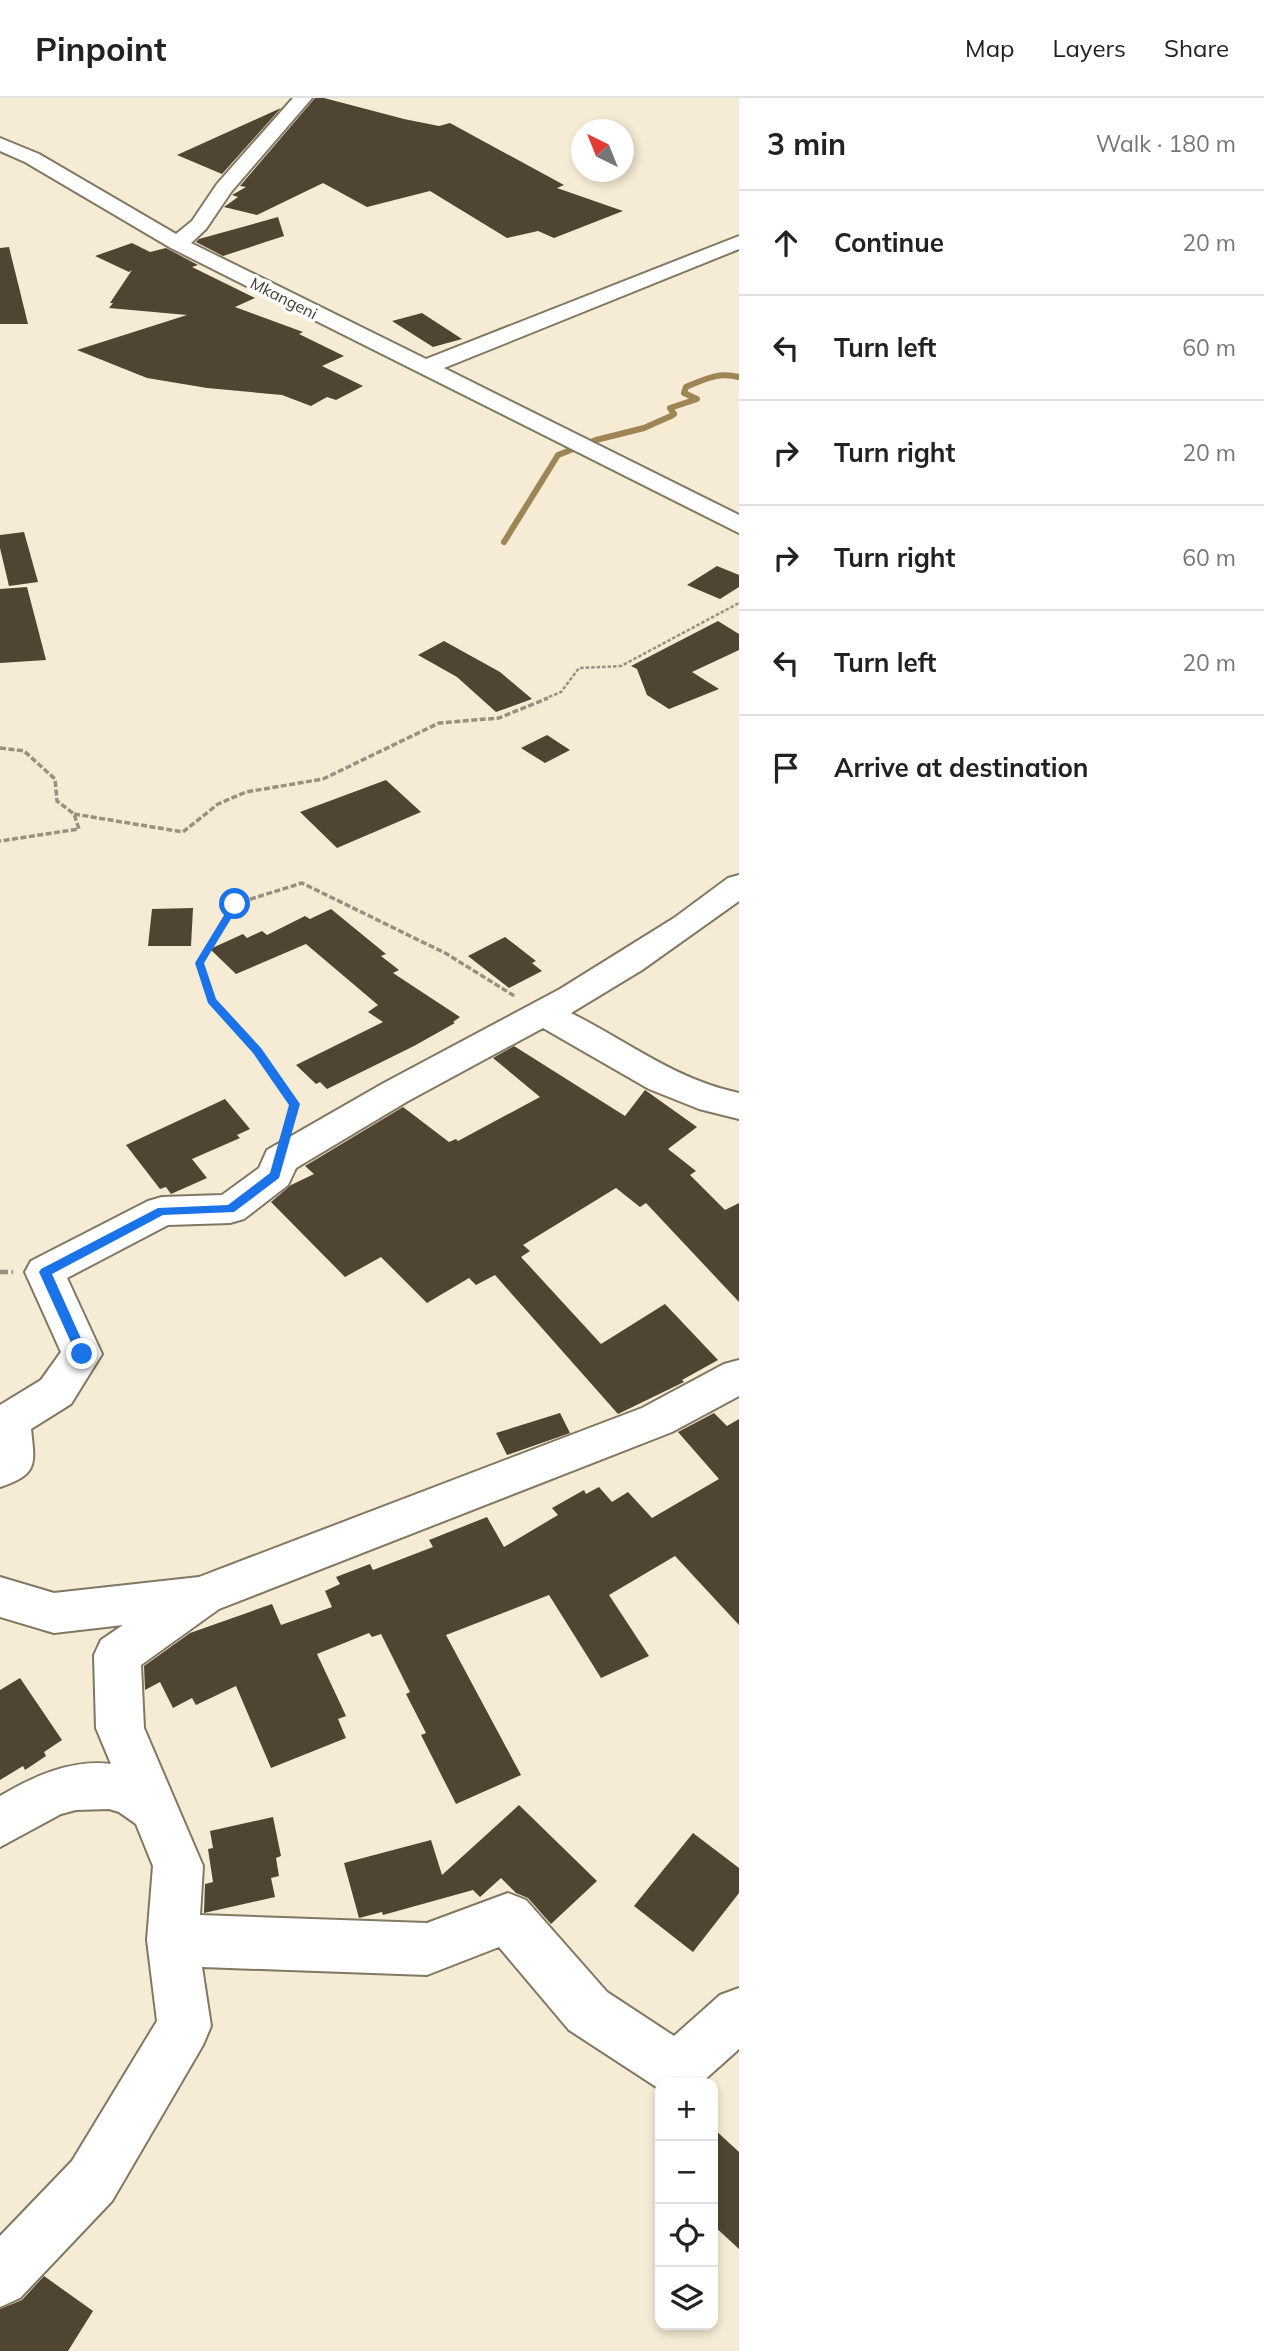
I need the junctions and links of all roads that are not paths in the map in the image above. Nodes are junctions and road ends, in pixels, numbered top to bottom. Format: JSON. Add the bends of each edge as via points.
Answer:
{"nodes":[{"id":1,"x":303,"y":98,"type":"edge"},
{"id":2,"x":0,"y":144,"type":"edge"},
{"id":3,"x":739,"y":242,"type":"edge"},
{"id":4,"x":178,"y":244,"type":"junction"},
{"id":5,"x":427,"y":368,"type":"junction"},
{"id":6,"x":739,"y":525,"type":"edge"},
{"id":7,"x":739,"y":885,"type":"edge"},
{"id":8,"x":541,"y":1012,"type":"junction"},
{"id":9,"x":739,"y":1106,"type":"edge"},
{"id":10,"x":739,"y":1376,"type":"edge"},
{"id":11,"x":0,"y":1469,"type":"edge"},
{"id":12,"x":203,"y":1595,"type":"junction"},
{"id":13,"x":0,"y":1597,"type":"edge"},
{"id":14,"x":154,"y":1808,"type":"junction"},
{"id":15,"x":0,"y":1823,"type":"edge"},
{"id":16,"x":173,"y":1940,"type":"junction"},
{"id":17,"x":739,"y":2014,"type":"edge"},
{"id":18,"x":0,"y":2278,"type":"edge"}],
"edges":[{"from":1,"to":4,"type":"street","via":[[224,188],[199,225]]},
{"from":2,"to":4,"type":"street","name":"Mkangeni"},
{"from":3,"to":5,"type":"street"},
{"from":4,"to":5,"type":"street","name":"Mkangeni"},
{"from":5,"to":6,"type":"street","name":"Mkangeni"},
{"from":7,"to":8,"type":"street","via":[[658,945]]},
{"from":8,"to":9,"type":"street","via":[[581,1031],[662,1082],[709,1101]]},
{"from":8,"to":11,"type":"street","via":[[319,1134],[280,1160],[275,1175],[230,1209],[162,1211],[45,1272],[82,1354],[56,1392],[9,1421],[13,1462]]},
{"from":10,"to":12,"type":"street","via":[[657,1420]]},
{"from":12,"to":13,"type":"street","via":[[54,1613]]},
{"from":12,"to":14,"type":"street","via":[[117,1655],[120,1728]]},
{"from":14,"to":15,"type":"street","via":[[127,1791],[66,1788]]},
{"from":14,"to":16,"type":"street","via":[[178,1866]]},
{"from":16,"to":17,"type":"street","via":[[427,1949],[508,1918],[588,2011],[677,2069]]},
{"from":16,"to":18,"type":"street","via":[[184,2026],[92,2181]]}]}
